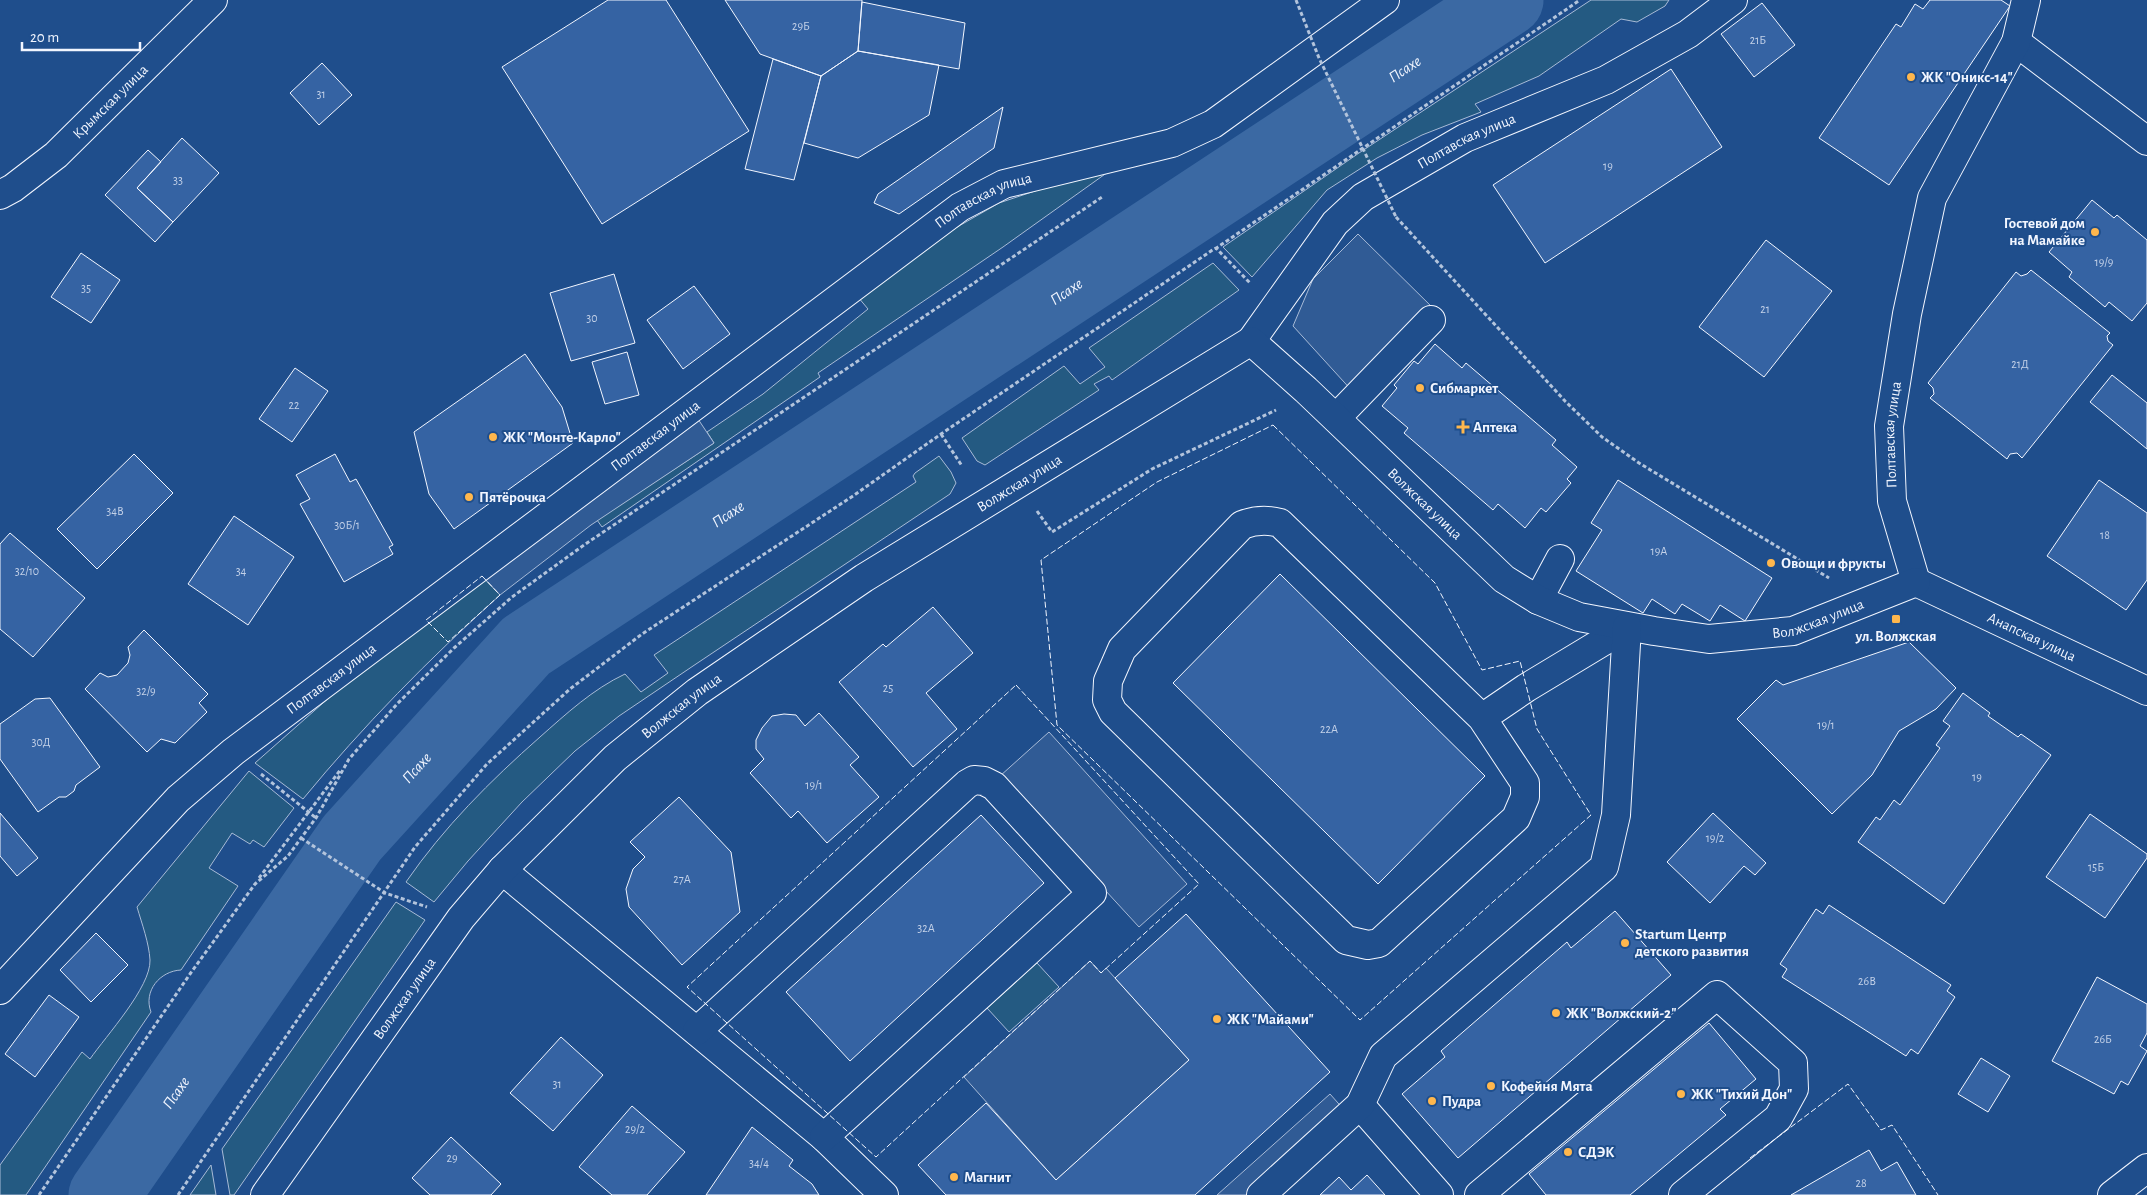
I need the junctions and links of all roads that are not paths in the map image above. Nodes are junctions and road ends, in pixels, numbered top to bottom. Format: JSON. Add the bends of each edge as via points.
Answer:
{"nodes":[{"id":1,"x":213,"y":0,"type":"edge"},
{"id":2,"x":1385,"y":0,"type":"edge"},
{"id":3,"x":1733,"y":0,"type":"edge"},
{"id":4,"x":2026,"y":0,"type":"edge"},
{"id":5,"x":2016,"y":42,"type":"junction"},
{"id":6,"x":2147,"y":142,"type":"edge"},
{"id":7,"x":0,"y":195,"type":"edge"},
{"id":8,"x":1431,"y":320,"type":"dead end"},
{"id":9,"x":1251,"y":341,"type":"junction"},
{"id":10,"x":1336,"y":418,"type":"junction"},
{"id":11,"x":1560,"y":559,"type":"dead end"},
{"id":12,"x":1916,"y":582,"type":"junction"},
{"id":13,"x":1538,"y":600,"type":"junction"},
{"id":14,"x":1627,"y":627,"type":"junction"},
{"id":15,"x":2147,"y":691,"type":"edge"},
{"id":16,"x":1482,"y":718,"type":"junction"},
{"id":17,"x":502,"y":870,"type":"junction"},
{"id":18,"x":0,"y":990,"type":"edge"},
{"id":19,"x":697,"y":1031,"type":"junction"},
{"id":20,"x":1360,"y":1105,"type":"junction"},
{"id":21,"x":824,"y":1137,"type":"junction"},
{"id":22,"x":2147,"y":1168,"type":"edge"},
{"id":23,"x":265,"y":1195,"type":"edge"},
{"id":24,"x":884,"y":1195,"type":"edge"},
{"id":25,"x":1261,"y":1195,"type":"edge"},
{"id":26,"x":1439,"y":1195,"type":"edge"},
{"id":27,"x":1479,"y":1195,"type":"edge"},
{"id":28,"x":1683,"y":1195,"type":"edge"},
{"id":29,"x":2112,"y":1195,"type":"edge"}],
"edges":[{"from":1,"to":7,"type":"street","name":"Крымская улица","via":[[56,154]]},
{"from":2,"to":18,"type":"street","name":"Полтавская улица","via":[[1212,124],[1172,143],[1004,184],[960,207],[233,752],[178,799]]},
{"from":3,"to":9,"type":"street","name":"Полтавская улица","via":[[1688,34],[1606,80],[1465,138],[1363,197],[1335,223]]},
{"from":4,"to":5,"type":"street","name":"Полтавская улица"},
{"from":5,"to":6,"type":"street"},
{"from":5,"to":12,"type":"street","name":"Полтавская улица","via":[[1932,198],[1907,314],[1889,426],[1892,501]]},
{"from":8,"to":10,"type":"street"},
{"from":9,"to":10,"type":"street","name":"Волжская улица"},
{"from":9,"to":17,"type":"street","name":"Волжская улица","via":[[864,578],[697,692],[615,758]]},
{"from":10,"to":13,"type":"street","name":"Волжская улица","via":[[1504,579]]},
{"from":11,"to":13,"type":"street"},
{"from":12,"to":14,"type":"street","name":"Волжская улица","via":[[1793,630],[1709,639]]},
{"from":12,"to":15,"type":"street","name":"Анапская улица"},
{"from":13,"to":14,"type":"street","name":"Волжская улица","via":[[1579,617]]},
{"from":14,"to":16,"type":"street"},
{"from":14,"to":20,"type":"street","via":[[1616,815],[1604,867],[1383,1056]]},
{"from":16,"to":16,"type":"street","via":[[1280,523],[1268,520],[1242,525],[1122,649],[1108,681],[1107,700],[1113,712],[1346,940],[1368,945],[1379,943],[1516,818],[1522,808],[1525,783]]},
{"from":17,"to":19,"type":"street"},
{"from":17,"to":23,"type":"street","name":"Волжская улица","via":[[461,918]]},
{"from":19,"to":21,"type":"street"},
{"from":19,"to":21,"type":"street","via":[[967,784],[974,780],[994,786],[1092,893]]},
{"from":20,"to":25,"type":"street"},
{"from":20,"to":26,"type":"street"},
{"from":21,"to":24,"type":"street"},
{"from":22,"to":29,"type":"street"},
{"from":27,"to":28,"type":"street","via":[[1717,995],[1793,1063],[1794,1089],[1778,1118]]}]}
